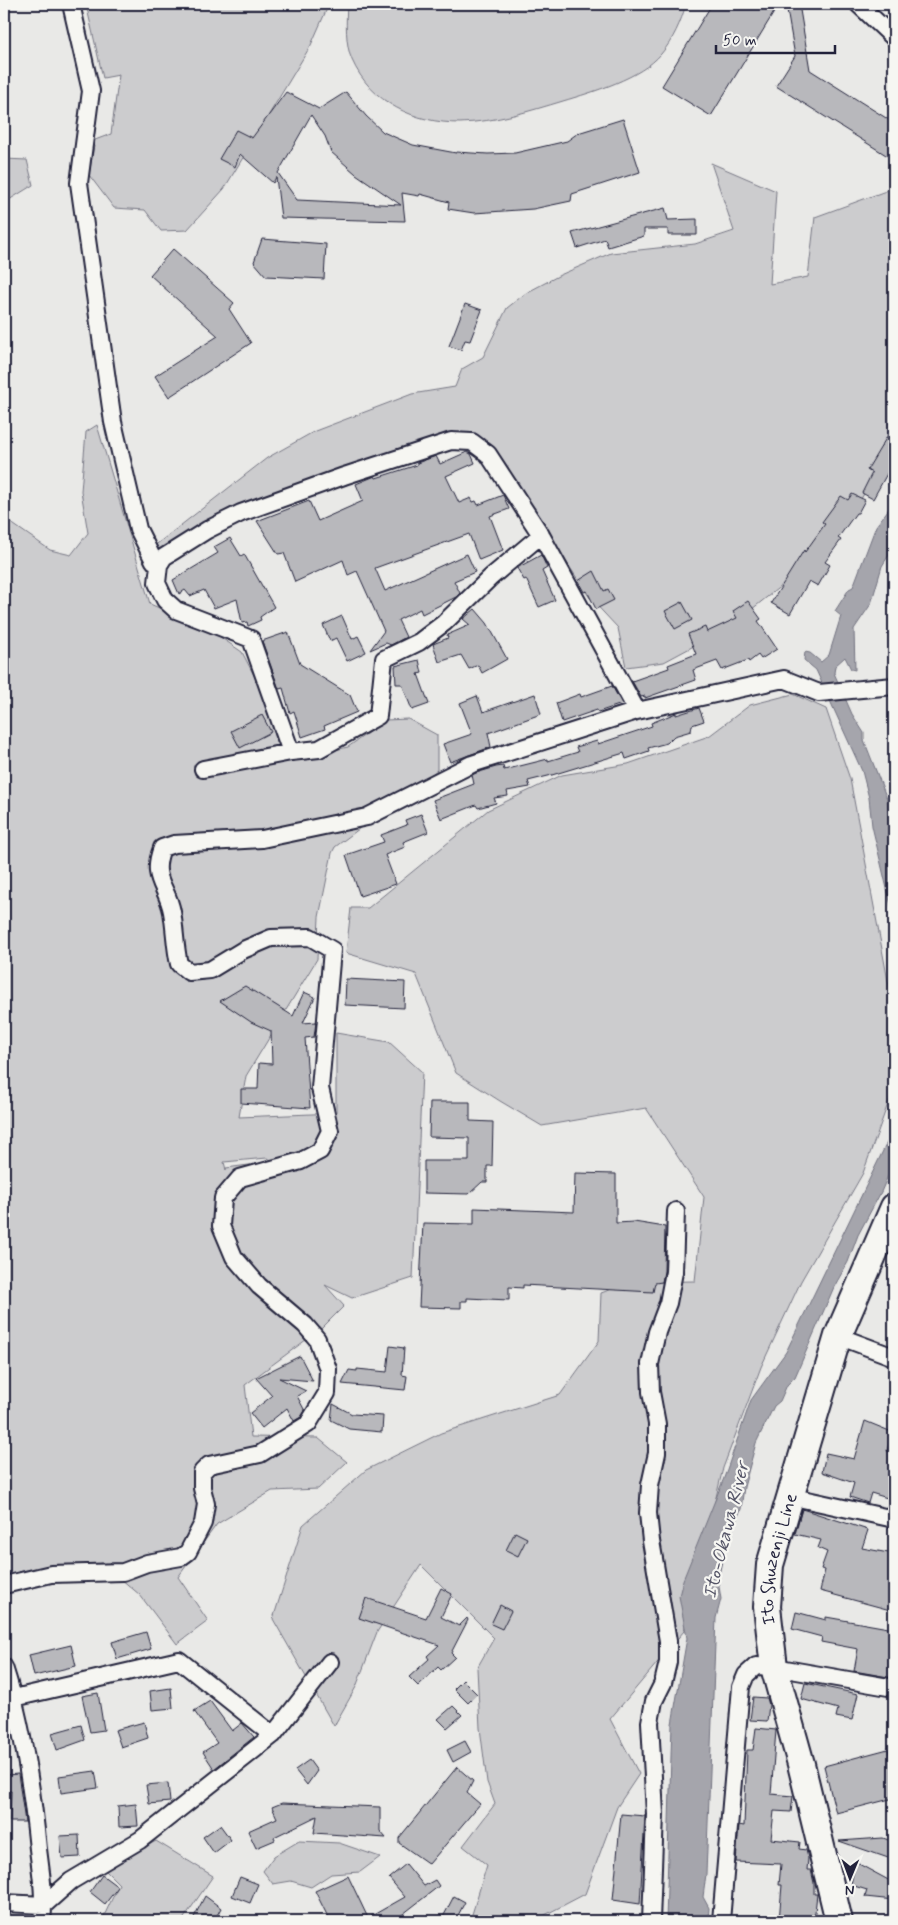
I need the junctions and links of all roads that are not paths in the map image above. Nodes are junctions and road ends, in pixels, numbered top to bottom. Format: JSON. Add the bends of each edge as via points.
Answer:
{"nodes":[{"id":1,"x":71,"y":4,"type":"edge"},
{"id":2,"x":858,"y":4,"type":"edge"},
{"id":3,"x":894,"y":38,"type":"edge"},
{"id":4,"x":541,"y":535,"type":"junction"},
{"id":5,"x":154,"y":561,"type":"dead end"},
{"id":6,"x":894,"y":686,"type":"edge"},
{"id":7,"x":637,"y":711,"type":"junction"},
{"id":8,"x":291,"y":752,"type":"junction"},
{"id":9,"x":203,"y":769,"type":"dead end"},
{"id":10,"x":894,"y":1207,"type":"edge"},
{"id":11,"x":676,"y":1212,"type":"dead end"},
{"id":12,"x":838,"y":1336,"type":"junction"},
{"id":13,"x":894,"y":1357,"type":"edge"},
{"id":14,"x":789,"y":1496,"type":"junction"},
{"id":15,"x":894,"y":1519,"type":"edge"},
{"id":16,"x":4,"y":1585,"type":"edge"},
{"id":17,"x":330,"y":1662,"type":"dead end"},
{"id":18,"x":4,"y":1667,"type":"edge"},
{"id":19,"x":774,"y":1667,"type":"junction"},
{"id":20,"x":894,"y":1688,"type":"edge"},
{"id":21,"x":14,"y":1698,"type":"junction"},
{"id":22,"x":273,"y":1735,"type":"junction"},
{"id":23,"x":4,"y":1903,"type":"edge"},
{"id":24,"x":44,"y":1905,"type":"junction"},
{"id":25,"x":42,"y":1921,"type":"edge"},
{"id":26,"x":651,"y":1921,"type":"edge"},
{"id":27,"x":722,"y":1921,"type":"edge"},
{"id":28,"x":839,"y":1921,"type":"edge"}],
"edges":[{"from":1,"to":5,"type":"street","via":[[91,90],[79,183],[113,422],[138,529]]},
{"from":2,"to":3,"type":"street"},
{"from":4,"to":7,"type":"street"},
{"from":4,"to":8,"type":"street","via":[[444,623],[419,642],[384,660],[378,716],[319,749]]},
{"from":4,"to":8,"type":"street","via":[[488,454],[472,442],[451,441],[241,513],[164,557],[159,565],[158,583],[165,600],[176,610],[251,639]]},
{"from":6,"to":7,"type":"street","via":[[819,693],[784,679]]},
{"from":7,"to":16,"type":"street","via":[[472,764],[367,817],[262,839],[174,844],[162,848],[157,861],[159,880],[172,911],[179,964],[189,972],[210,970],[271,938],[310,937],[332,950],[320,1088],[330,1131],[320,1150],[301,1161],[240,1178],[223,1198],[221,1226],[234,1257],[259,1286],[305,1325],[317,1340],[328,1369],[327,1392],[308,1424],[260,1454],[209,1465],[202,1472],[206,1504],[203,1523],[188,1552],[181,1557],[147,1562],[123,1572],[51,1574]]},
{"from":8,"to":9,"type":"street"},
{"from":10,"to":12,"type":"main road","name":"Ito Shuzenji Line"},
{"from":11,"to":26,"type":"street","via":[[674,1272],[650,1364],[657,1453],[648,1513],[668,1641],[668,1662],[650,1722],[655,1814]]},
{"from":12,"to":13,"type":"street"},
{"from":12,"to":14,"type":"main road","name":"Ito Shuzenji Line"},
{"from":14,"to":15,"type":"street"},
{"from":14,"to":19,"type":"main road","name":"Ito Shuzenji Line","via":[[770,1565],[767,1607]]},
{"from":17,"to":22,"type":"street"},
{"from":18,"to":21,"type":"street"},
{"from":19,"to":20,"type":"street"},
{"from":19,"to":27,"type":"street","via":[[756,1666],[746,1675],[741,1687]]},
{"from":19,"to":28,"type":"main road","name":"Ito Shuzenji Line"},
{"from":21,"to":22,"type":"street","via":[[179,1660]]},
{"from":21,"to":24,"type":"street","via":[[35,1819]]},
{"from":22,"to":24,"type":"street","via":[[140,1840],[71,1881]]},
{"from":23,"to":24,"type":"street"},
{"from":24,"to":25,"type":"street"}]}
